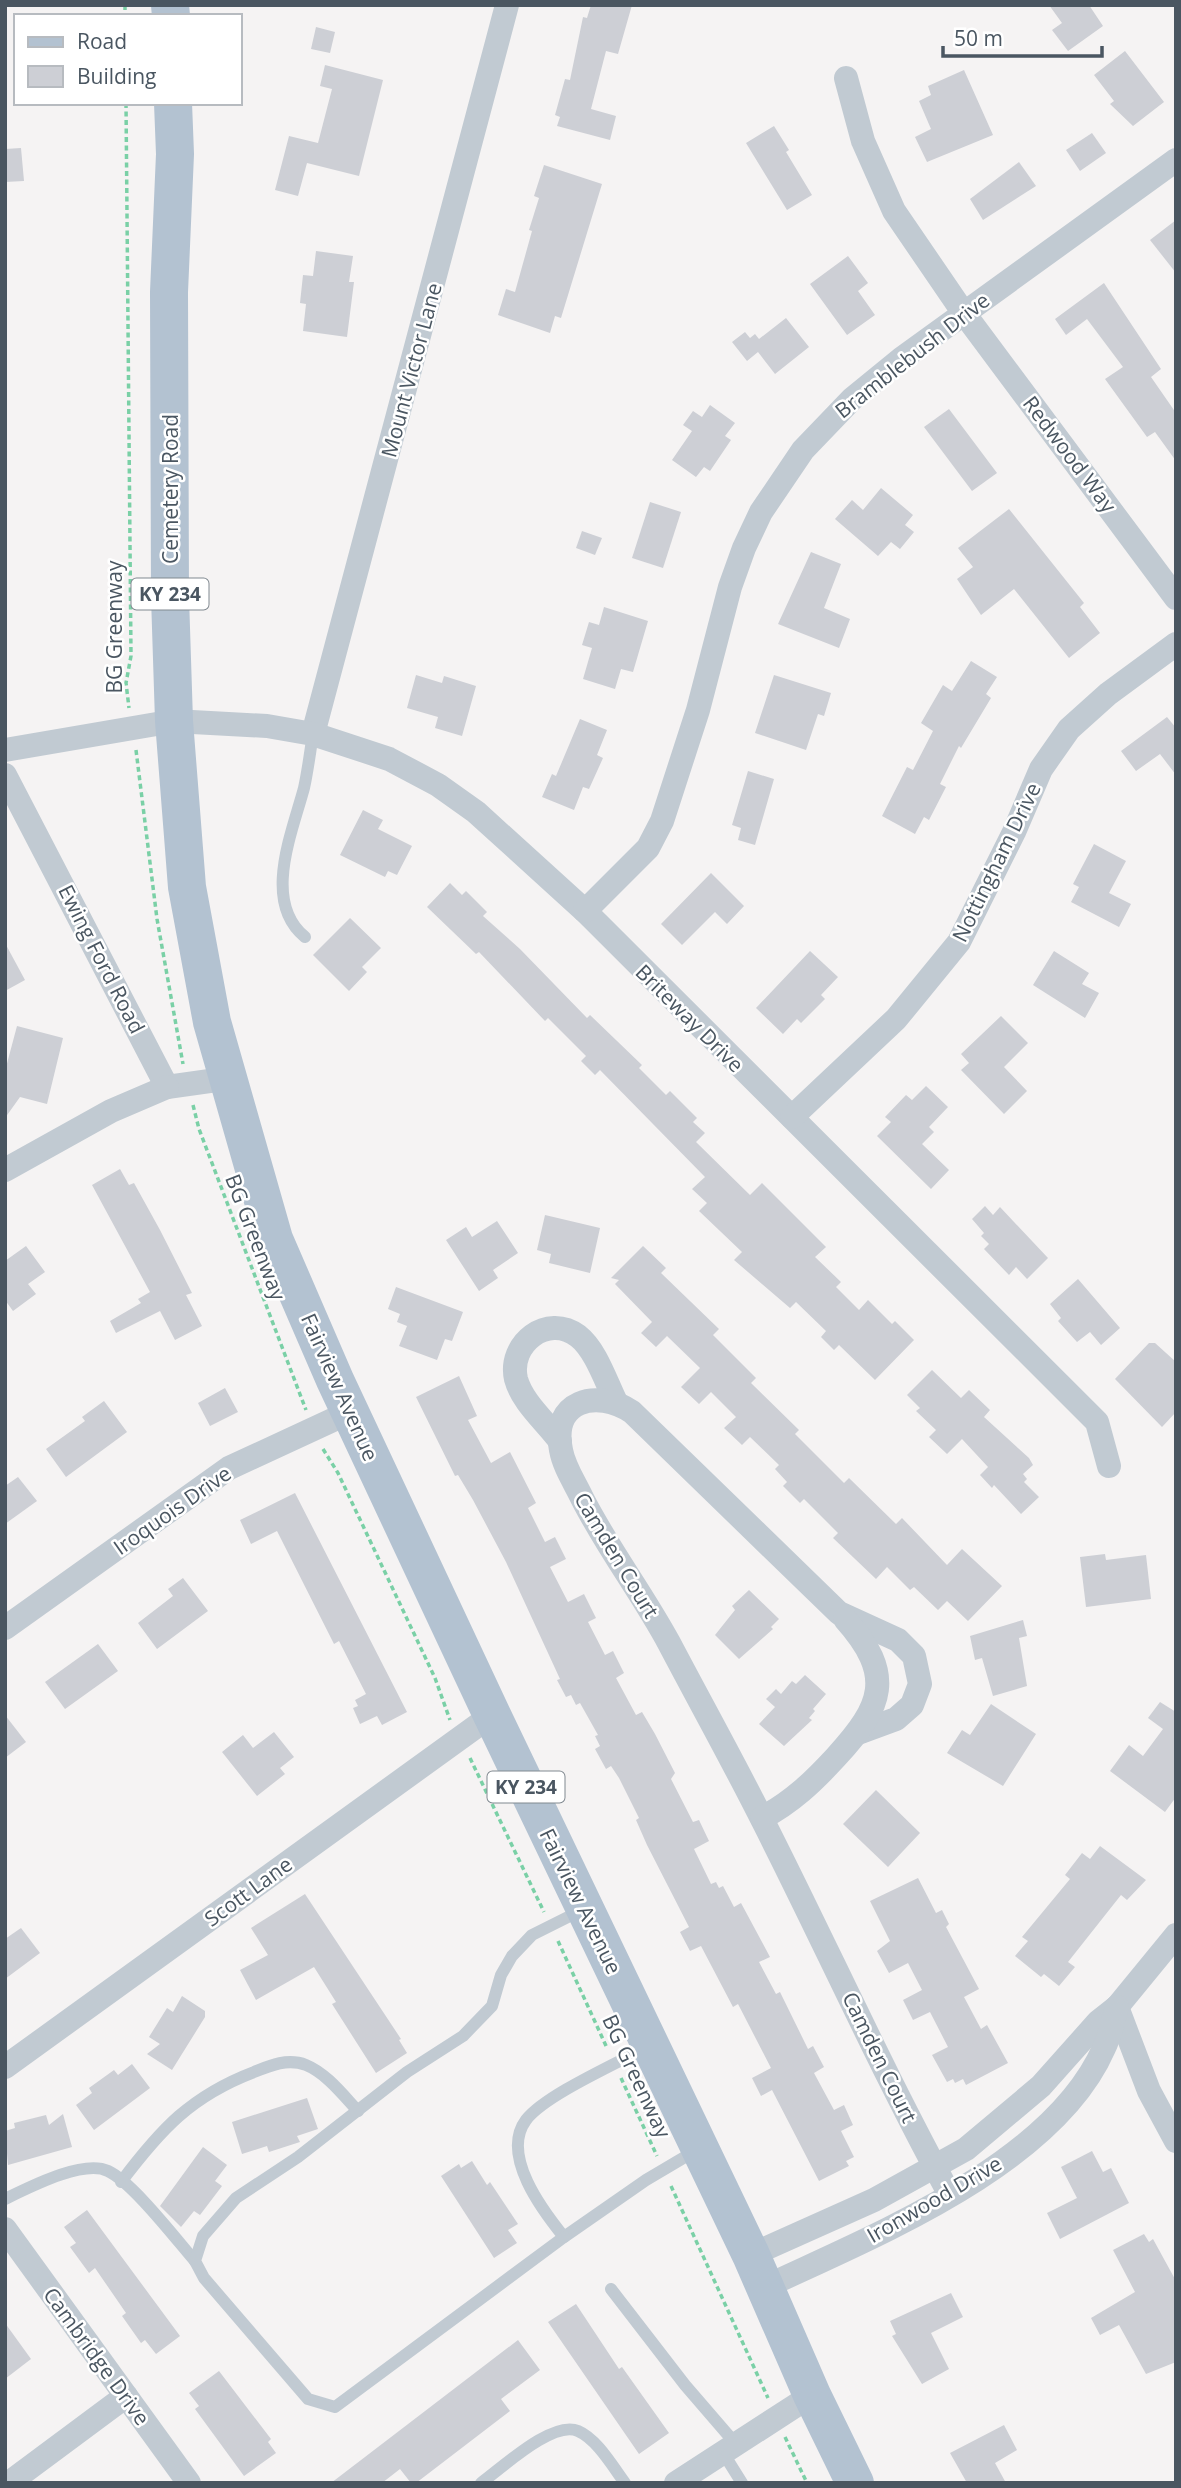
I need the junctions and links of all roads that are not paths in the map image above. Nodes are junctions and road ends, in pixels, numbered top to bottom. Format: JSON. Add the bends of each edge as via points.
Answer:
{"nodes":[{"id":1,"x":507,"y":5,"type":"edge"},
{"id":2,"x":846,"y":78,"type":"dead end"},
{"id":3,"x":173,"y":105,"type":"edge"},
{"id":4,"x":1176,"y":160,"type":"edge"},
{"id":5,"x":963,"y":312,"type":"junction"},
{"id":6,"x":1176,"y":598,"type":"edge"},
{"id":7,"x":1176,"y":644,"type":"edge"},
{"id":8,"x":174,"y":721,"type":"junction"},
{"id":9,"x":313,"y":734,"type":"junction"},
{"id":10,"x":5,"y":750,"type":"edge"},
{"id":11,"x":5,"y":775,"type":"edge"},
{"id":12,"x":585,"y":911,"type":"junction"},
{"id":13,"x":305,"y":937,"type":"dead end"},
{"id":14,"x":231,"y":1079,"type":"junction"},
{"id":15,"x":177,"y":1086,"type":"junction"},
{"id":16,"x":792,"y":1117,"type":"junction"},
{"id":17,"x":5,"y":1170,"type":"edge"},
{"id":18,"x":616,"y":1402,"type":"junction"},
{"id":19,"x":350,"y":1412,"type":"junction"},
{"id":20,"x":560,"y":1441,"type":"junction"},
{"id":21,"x":1109,"y":1466,"type":"dead end"},
{"id":22,"x":839,"y":1613,"type":"junction"},
{"id":23,"x":5,"y":1628,"type":"edge"},
{"id":24,"x":492,"y":1715,"type":"junction"},
{"id":25,"x":858,"y":1733,"type":"junction"},
{"id":26,"x":762,"y":1818,"type":"junction"},
{"id":27,"x":585,"y":1909,"type":"junction"},
{"id":28,"x":1176,"y":1935,"type":"edge"},
{"id":29,"x":1117,"y":2007,"type":"junction"},
{"id":30,"x":651,"y":2046,"type":"junction"},
{"id":31,"x":5,"y":2067,"type":"edge"},
{"id":32,"x":358,"y":2110,"type":"junction"},
{"id":33,"x":1176,"y":2141,"type":"edge"},
{"id":34,"x":700,"y":2148,"type":"junction"},
{"id":35,"x":936,"y":2168,"type":"junction"},
{"id":36,"x":121,"y":2182,"type":"junction"},
{"id":37,"x":950,"y":2194,"type":"junction"},
{"id":38,"x":5,"y":2199,"type":"edge"},
{"id":39,"x":5,"y":2229,"type":"edge"},
{"id":40,"x":564,"y":2237,"type":"junction"},
{"id":41,"x":195,"y":2261,"type":"junction"},
{"id":42,"x":758,"y":2271,"type":"junction"},
{"id":43,"x":611,"y":2289,"type":"dead end"},
{"id":44,"x":812,"y":2395,"type":"junction"},
{"id":45,"x":126,"y":2396,"type":"junction"},
{"id":46,"x":729,"y":2447,"type":"junction"},
{"id":47,"x":9,"y":2483,"type":"edge"},
{"id":48,"x":189,"y":2483,"type":"edge"},
{"id":49,"x":481,"y":2483,"type":"edge"},
{"id":50,"x":625,"y":2483,"type":"edge"},
{"id":51,"x":676,"y":2483,"type":"edge"},
{"id":52,"x":742,"y":2483,"type":"edge"},
{"id":53,"x":855,"y":2483,"type":"edge"}],
"edges":[{"from":1,"to":9,"type":"street","name":"Mount Victor Lane"},
{"from":2,"to":5,"type":"street","name":"Redwood Way","via":[[863,141],[894,211]]},
{"from":3,"to":8,"type":"main road","name":"Cemetery Road","number":"KY 234","via":[[169,292]]},
{"from":4,"to":5,"type":"street","name":"Bramblebush Drive"},
{"from":5,"to":6,"type":"street","name":"Redwood Way"},
{"from":5,"to":12,"type":"street","name":"Bramblebush Drive","via":[[852,399],[781,480],[744,548],[730,587],[698,710],[662,821],[648,848]]},
{"from":7,"to":16,"type":"street","name":"Nottingham Drive","via":[[1069,729],[1041,769],[959,942],[896,1019]]},
{"from":8,"to":9,"type":"street","name":"Briteway Drive","via":[[267,726]]},
{"from":8,"to":10,"type":"street","name":"Briteway Drive"},
{"from":8,"to":14,"type":"main road","name":"Cemetery Road","number":"KY 234","via":[[187,887],[212,1022]]},
{"from":9,"to":12,"type":"street","name":"Briteway Drive","via":[[389,760],[438,785],[476,812]]},
{"from":9,"to":13,"type":"lane","via":[[282,889],[290,925]]},
{"from":11,"to":15,"type":"street","name":"Ewing Ford Road"},
{"from":12,"to":16,"type":"street","name":"Briteway Drive"},
{"from":14,"to":15,"type":"street"},
{"from":14,"to":19,"type":"main road","name":"Fairview Avenue","number":"KY 234","via":[[274,1239]]},
{"from":15,"to":17,"type":"street","via":[[111,1111]]},
{"from":16,"to":21,"type":"street","name":"Briteway Drive","via":[[1097,1422]]},
{"from":18,"to":20,"type":"street","via":[[597,1399],[578,1405],[564,1421]]},
{"from":18,"to":20,"type":"street","via":[[589,1349],[575,1334],[553,1328],[531,1336],[517,1355],[517,1381]]},
{"from":18,"to":22,"type":"street","via":[[632,1412]]},
{"from":19,"to":23,"type":"street","name":"Iroquois Drive","via":[[229,1468]]},
{"from":19,"to":24,"type":"main road","name":"Fairview Avenue","number":"KY 234"},
{"from":20,"to":26,"type":"street","name":"Camden Court","via":[[564,1460],[608,1548],[647,1602]]},
{"from":22,"to":25,"type":"street","via":[[867,1647],[877,1676],[874,1706]]},
{"from":22,"to":25,"type":"street","via":[[898,1640],[914,1656],[919,1670],[919,1691],[908,1710]]},
{"from":24,"to":27,"type":"main road","name":"Fairview Avenue","number":"KY 234"},
{"from":24,"to":31,"type":"street","name":"Scott Lane"},
{"from":25,"to":26,"type":"street","via":[[795,1798]]},
{"from":26,"to":35,"type":"street","name":"Camden Court"},
{"from":27,"to":30,"type":"main road","name":"Fairview Avenue","number":"KY 234"},
{"from":27,"to":32,"type":"lane","via":[[532,1935],[500,1975],[492,2006],[463,2036]]},
{"from":28,"to":29,"type":"street","name":"Ironwood Drive"},
{"from":29,"to":33,"type":"street","via":[[1149,2091]]},
{"from":29,"to":35,"type":"street","name":"Ironwood Drive","via":[[1021,2104]]},
{"from":29,"to":37,"type":"street","name":"Ironwood Drive","via":[[1105,2048],[1056,2116],[986,2173]]},
{"from":30,"to":34,"type":"main road","name":"Fairview Avenue","number":"KY 234"},
{"from":30,"to":40,"type":"lane","via":[[537,2110],[525,2122],[519,2141],[530,2190]]},
{"from":32,"to":36,"type":"lane","via":[[305,2064],[279,2062],[225,2083],[186,2107],[154,2138]]},
{"from":32,"to":41,"type":"lane","via":[[236,2197],[202,2236]]},
{"from":34,"to":40,"type":"lane"},
{"from":34,"to":42,"type":"main road","name":"Fairview Avenue","number":"KY 234"},
{"from":35,"to":37,"type":"street","name":"Camden Court"},
{"from":35,"to":42,"type":"street","name":"Ironwood Drive"},
{"from":36,"to":38,"type":"lane","via":[[108,2171],[91,2169],[46,2179]]},
{"from":36,"to":41,"type":"lane"},
{"from":37,"to":42,"type":"street","name":"Ironwood Drive","via":[[906,2220]]},
{"from":39,"to":45,"type":"street","name":"Cambridge Drive"},
{"from":40,"to":41,"type":"lane","via":[[335,2407],[308,2399],[204,2278]]},
{"from":42,"to":44,"type":"main road","name":"Fairview Avenue","number":"KY 234"},
{"from":43,"to":46,"type":"lane"},
{"from":44,"to":46,"type":"street"},
{"from":44,"to":53,"type":"main road","name":"Fairview Avenue","number":"KY 234"},
{"from":45,"to":47,"type":"street"},
{"from":45,"to":48,"type":"street","name":"Cambridge Drive"},
{"from":46,"to":51,"type":"street"},
{"from":46,"to":52,"type":"lane"},
{"from":49,"to":50,"type":"lane","via":[[550,2433],[565,2428],[580,2431],[595,2444]]}]}
